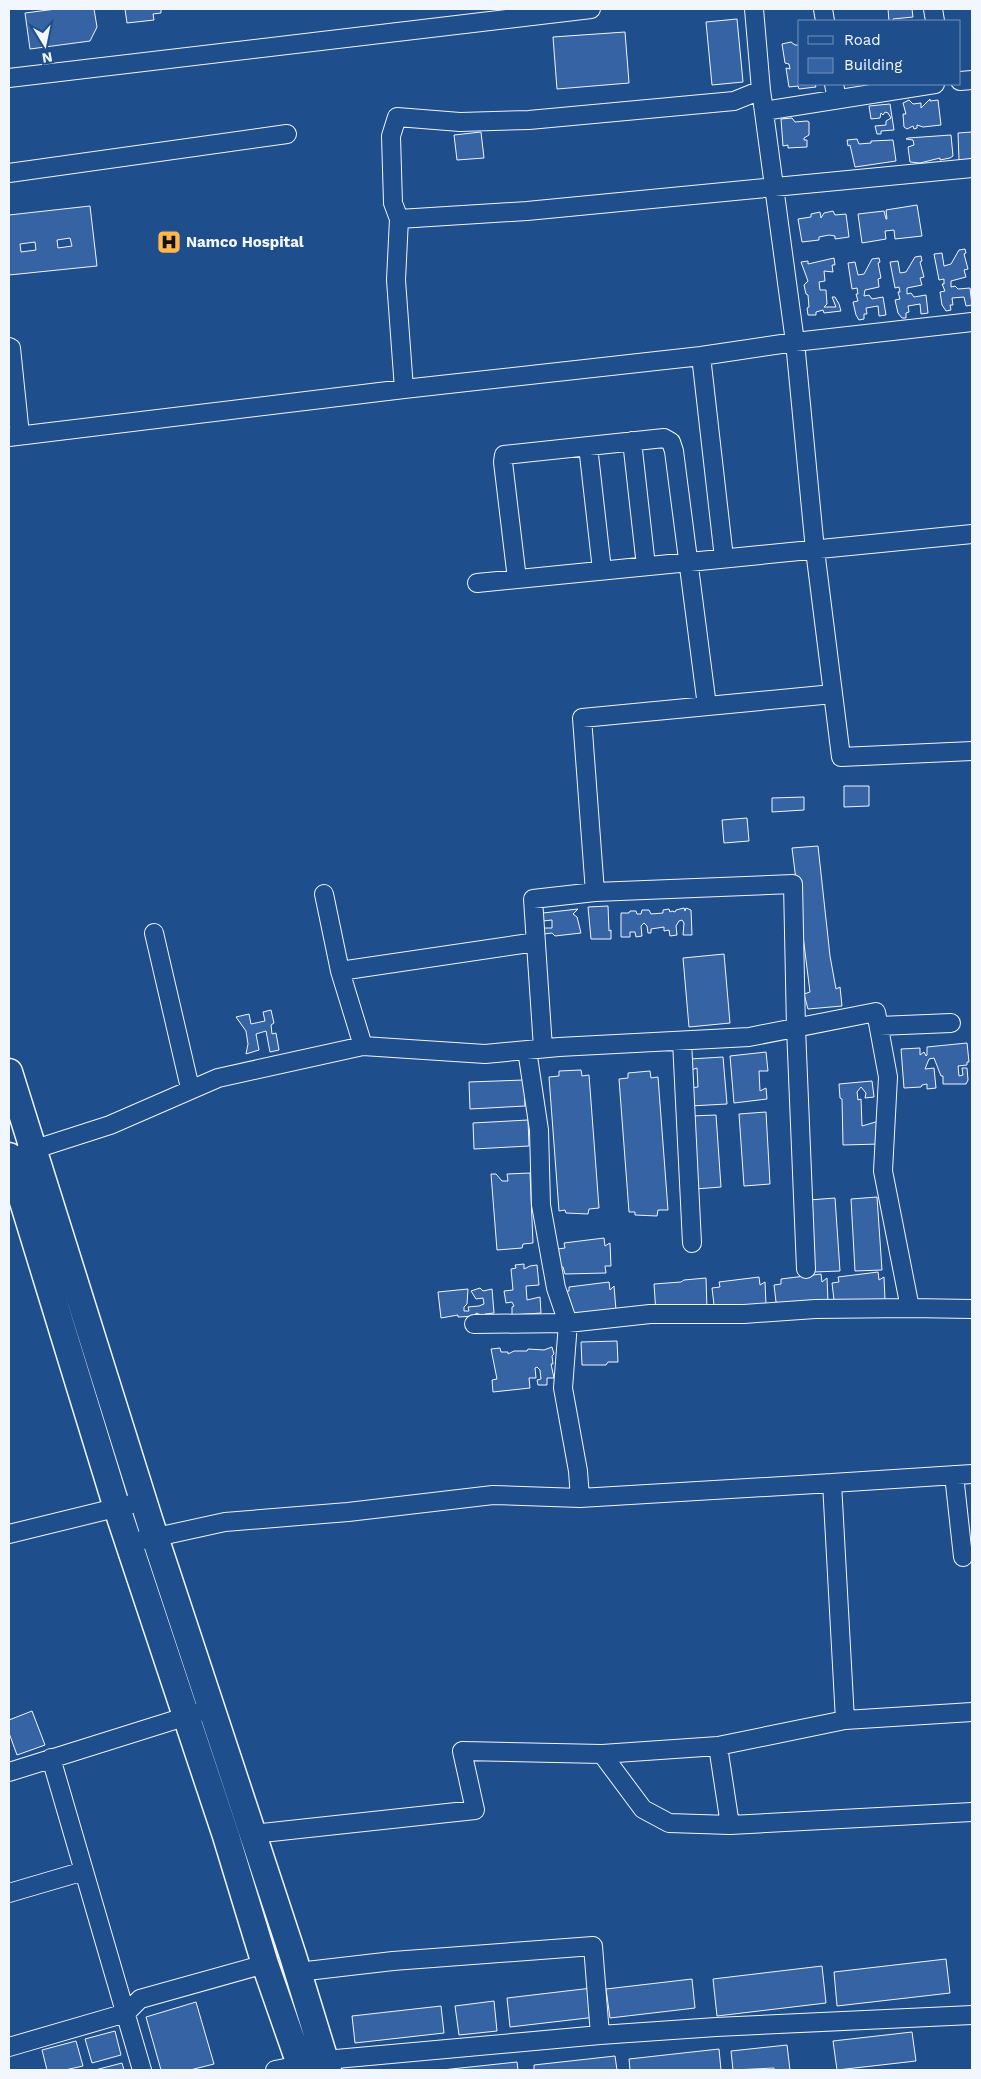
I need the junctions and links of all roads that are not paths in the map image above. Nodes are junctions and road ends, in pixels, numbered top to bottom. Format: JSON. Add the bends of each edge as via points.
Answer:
{"nodes":[{"id":1,"x":591,"y":9,"type":"edge"},
{"id":2,"x":754,"y":9,"type":"edge"},
{"id":3,"x":9,"y":78,"type":"edge"},
{"id":4,"x":922,"y":85,"type":"edge"},
{"id":5,"x":761,"y":90,"type":"junction"},
{"id":6,"x":835,"y":92,"type":"edge"},
{"id":7,"x":764,"y":111,"type":"junction"},
{"id":8,"x":287,"y":134,"type":"dead end"},
{"id":9,"x":972,"y":168,"type":"edge"},
{"id":10,"x":9,"y":173,"type":"edge"},
{"id":11,"x":775,"y":189,"type":"junction"},
{"id":12,"x":399,"y":219,"type":"junction"},
{"id":13,"x":972,"y":322,"type":"edge"},
{"id":14,"x":794,"y":342,"type":"junction"},
{"id":15,"x":9,"y":347,"type":"edge"},
{"id":16,"x":701,"y":356,"type":"junction"},
{"id":17,"x":404,"y":389,"type":"junction"},
{"id":18,"x":15,"y":436,"type":"edge"},
{"id":19,"x":632,"y":441,"type":"junction"},
{"id":20,"x":588,"y":446,"type":"junction"},
{"id":21,"x":972,"y":534,"type":"edge"},
{"id":22,"x":815,"y":550,"type":"junction"},
{"id":23,"x":724,"y":558,"type":"junction"},
{"id":24,"x":689,"y":562,"type":"junction"},
{"id":25,"x":646,"y":566,"type":"junction"},
{"id":26,"x":602,"y":570,"type":"junction"},
{"id":27,"x":517,"y":579,"type":"junction"},
{"id":28,"x":477,"y":583,"type":"dead end"},
{"id":29,"x":834,"y":694,"type":"junction"},
{"id":30,"x":707,"y":706,"type":"junction"},
{"id":31,"x":972,"y":751,"type":"edge"},
{"id":32,"x":595,"y":892,"type":"junction"},
{"id":33,"x":324,"y":894,"type":"dead end"},
{"id":34,"x":154,"y":933,"type":"dead end"},
{"id":35,"x":536,"y":942,"type":"junction"},
{"id":36,"x":340,"y":971,"type":"junction"},
{"id":37,"x":951,"y":1023,"type":"dead end"},
{"id":38,"x":879,"y":1026,"type":"junction"},
{"id":39,"x":796,"y":1028,"type":"junction"},
{"id":40,"x":682,"y":1040,"type":"junction"},
{"id":41,"x":363,"y":1046,"type":"junction"},
{"id":42,"x":535,"y":1049,"type":"junction"},
{"id":43,"x":9,"y":1072,"type":"edge"},
{"id":44,"x":190,"y":1088,"type":"junction"},
{"id":45,"x":17,"y":1155,"type":"edge"},
{"id":46,"x":43,"y":1182,"type":"junction"},
{"id":47,"x":14,"y":1196,"type":"edge"},
{"id":48,"x":692,"y":1243,"type":"dead end"},
{"id":49,"x":806,"y":1269,"type":"dead end"},
{"id":50,"x":77,"y":1289,"type":"junction"},
{"id":51,"x":52,"y":1296,"type":"junction"},
{"id":52,"x":910,"y":1308,"type":"junction"},
{"id":53,"x":972,"y":1309,"type":"edge"},
{"id":54,"x":568,"y":1323,"type":"junction"},
{"id":55,"x":474,"y":1324,"type":"dead end"},
{"id":56,"x":112,"y":1401,"type":"junction"},
{"id":57,"x":87,"y":1409,"type":"junction"},
{"id":58,"x":972,"y":1474,"type":"edge"},
{"id":59,"x":954,"y":1475,"type":"junction"},
{"id":60,"x":832,"y":1483,"type":"junction"},
{"id":61,"x":580,"y":1498,"type":"junction"},
{"id":62,"x":144,"y":1501,"type":"junction"},
{"id":63,"x":117,"y":1508,"type":"junction"},
{"id":64,"x":9,"y":1534,"type":"edge"},
{"id":65,"x":155,"y":1536,"type":"junction"},
{"id":66,"x":129,"y":1543,"type":"junction"},
{"id":67,"x":963,"y":1558,"type":"dead end"},
{"id":68,"x":212,"y":1708,"type":"junction"},
{"id":69,"x":972,"y":1712,"type":"edge"},
{"id":70,"x":186,"y":1717,"type":"junction"},
{"id":71,"x":845,"y":1720,"type":"junction"},
{"id":72,"x":718,"y":1746,"type":"junction"},
{"id":73,"x":602,"y":1754,"type":"junction"},
{"id":74,"x":51,"y":1758,"type":"junction"},
{"id":75,"x":9,"y":1772,"type":"edge"},
{"id":76,"x":972,"y":1812,"type":"edge"},
{"id":77,"x":730,"y":1825,"type":"junction"},
{"id":78,"x":253,"y":1834,"type":"junction"},
{"id":79,"x":84,"y":1871,"type":"junction"},
{"id":80,"x":9,"y":1893,"type":"edge"},
{"id":81,"x":265,"y":1964,"type":"junction"},
{"id":82,"x":298,"y":1972,"type":"junction"},
{"id":83,"x":126,"y":2014,"type":"junction"},
{"id":84,"x":972,"y":2015,"type":"edge"},
{"id":85,"x":600,"y":2035,"type":"junction"},
{"id":86,"x":9,"y":2047,"type":"edge"},
{"id":87,"x":314,"y":2067,"type":"edge"},
{"id":88,"x":142,"y":2070,"type":"edge"},
{"id":89,"x":275,"y":2070,"type":"edge"}],
"edges":[{"from":1,"to":3,"type":"street"},
{"from":2,"to":5,"type":"street"},
{"from":4,"to":6,"type":"street"},
{"from":5,"to":7,"type":"street"},
{"from":5,"to":12,"type":"street","via":[[734,101],[529,120],[460,122],[397,117],[391,136],[393,203]]},
{"from":6,"to":7,"type":"street"},
{"from":7,"to":11,"type":"street"},
{"from":8,"to":10,"type":"street"},
{"from":9,"to":11,"type":"street"},
{"from":11,"to":12,"type":"street","via":[[527,212]]},
{"from":11,"to":14,"type":"street"},
{"from":12,"to":17,"type":"street","via":[[396,280]]},
{"from":13,"to":14,"type":"street"},
{"from":14,"to":16,"type":"street"},
{"from":14,"to":22,"type":"street"},
{"from":15,"to":18,"type":"street"},
{"from":16,"to":17,"type":"street"},
{"from":16,"to":23,"type":"street"},
{"from":17,"to":18,"type":"street"},
{"from":19,"to":20,"type":"street"},
{"from":19,"to":24,"type":"street","via":[[664,438],[670,442]]},
{"from":19,"to":25,"type":"street"},
{"from":20,"to":26,"type":"street"},
{"from":20,"to":27,"type":"street","via":[[504,456]]},
{"from":21,"to":22,"type":"street"},
{"from":22,"to":23,"type":"street"},
{"from":22,"to":29,"type":"street"},
{"from":23,"to":24,"type":"street"},
{"from":24,"to":25,"type":"street"},
{"from":24,"to":30,"type":"street"},
{"from":25,"to":26,"type":"street"},
{"from":26,"to":27,"type":"street"},
{"from":27,"to":28,"type":"street"},
{"from":29,"to":30,"type":"street"},
{"from":29,"to":31,"type":"street","via":[[841,757]]},
{"from":30,"to":32,"type":"street","via":[[582,718]]},
{"from":32,"to":35,"type":"street","via":[[534,899]]},
{"from":32,"to":39,"type":"street","via":[[793,884]]},
{"from":33,"to":36,"type":"street"},
{"from":34,"to":44,"type":"street"},
{"from":35,"to":36,"type":"street"},
{"from":35,"to":42,"type":"street"},
{"from":36,"to":41,"type":"street"},
{"from":37,"to":38,"type":"street"},
{"from":38,"to":39,"type":"street","via":[[876,1012]]},
{"from":38,"to":52,"type":"street","via":[[888,1077],[883,1171]]},
{"from":39,"to":40,"type":"street","via":[[749,1037]]},
{"from":39,"to":49,"type":"street"},
{"from":40,"to":42,"type":"street"},
{"from":40,"to":48,"type":"street"},
{"from":41,"to":42,"type":"street","via":[[485,1054]]},
{"from":41,"to":44,"type":"street","via":[[218,1078]]},
{"from":42,"to":54,"type":"street","via":[[541,1205],[556,1288]]},
{"from":43,"to":45,"type":"highway"},
{"from":44,"to":45,"type":"street","via":[[110,1125]]},
{"from":45,"to":46,"type":"highway"},
{"from":45,"to":47,"type":"highway"},
{"from":46,"to":47,"type":"street"},
{"from":46,"to":50,"type":"highway"},
{"from":47,"to":51,"type":"highway"},
{"from":50,"to":51,"type":"highway"},
{"from":50,"to":56,"type":"highway"},
{"from":51,"to":57,"type":"highway"},
{"from":52,"to":53,"type":"street"},
{"from":52,"to":54,"type":"street","via":[[650,1314]]},
{"from":54,"to":55,"type":"street"},
{"from":54,"to":61,"type":"street","via":[[563,1388]]},
{"from":56,"to":57,"type":"highway"},
{"from":56,"to":62,"type":"highway"},
{"from":57,"to":63,"type":"highway"},
{"from":58,"to":59,"type":"street"},
{"from":59,"to":60,"type":"street"},
{"from":59,"to":67,"type":"street"},
{"from":60,"to":61,"type":"street"},
{"from":60,"to":71,"type":"street"},
{"from":61,"to":65,"type":"street","via":[[493,1494],[348,1512],[224,1522]]},
{"from":62,"to":63,"type":"street"},
{"from":62,"to":65,"type":"highway"},
{"from":63,"to":64,"type":"street"},
{"from":63,"to":66,"type":"highway"},
{"from":65,"to":66,"type":"street"},
{"from":65,"to":68,"type":"highway"},
{"from":66,"to":70,"type":"highway"},
{"from":68,"to":70,"type":"street"},
{"from":68,"to":78,"type":"highway"},
{"from":69,"to":71,"type":"street"},
{"from":70,"to":74,"type":"street"},
{"from":70,"to":81,"type":"highway"},
{"from":71,"to":72,"type":"street"},
{"from":72,"to":73,"type":"street"},
{"from":72,"to":77,"type":"street"},
{"from":73,"to":77,"type":"street","via":[[643,1809],[669,1823]]},
{"from":73,"to":78,"type":"street","via":[[462,1751],[475,1810]]},
{"from":74,"to":75,"type":"street"},
{"from":74,"to":79,"type":"street"},
{"from":76,"to":77,"type":"street"},
{"from":78,"to":82,"type":"highway"},
{"from":79,"to":80,"type":"street"},
{"from":79,"to":83,"type":"street"},
{"from":81,"to":83,"type":"street","via":[[140,1998]]},
{"from":81,"to":87,"type":"highway"},
{"from":82,"to":85,"type":"street","via":[[394,1961],[593,1946]]},
{"from":82,"to":87,"type":"highway"},
{"from":83,"to":86,"type":"street"},
{"from":83,"to":88,"type":"street"},
{"from":84,"to":85,"type":"street"},
{"from":85,"to":87,"type":"street"},
{"from":87,"to":89,"type":"street"}]}
